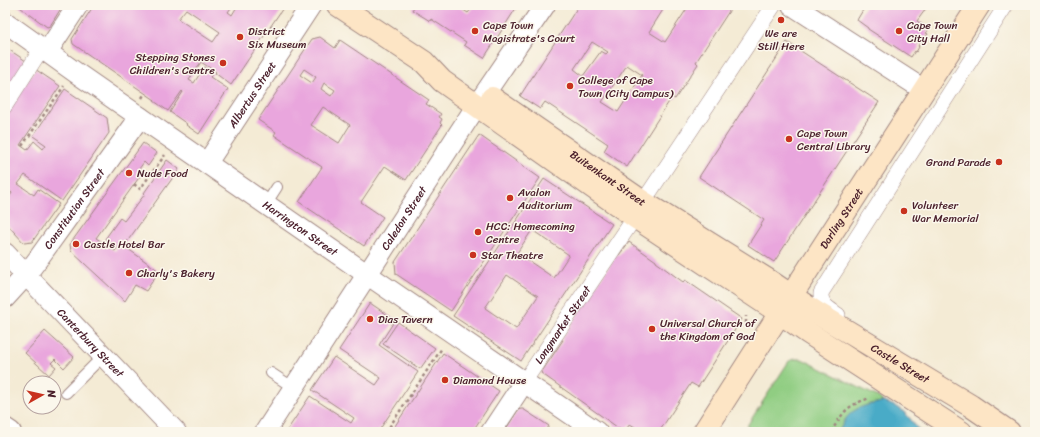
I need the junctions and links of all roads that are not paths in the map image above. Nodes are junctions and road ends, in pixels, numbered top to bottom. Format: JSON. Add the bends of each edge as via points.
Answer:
{"nodes":[{"id":1,"x":78,"y":5,"type":"edge"},
{"id":2,"x":310,"y":5,"type":"edge"},
{"id":3,"x":338,"y":5,"type":"edge"},
{"id":4,"x":545,"y":5,"type":"edge"},
{"id":5,"x":774,"y":5,"type":"edge"},
{"id":6,"x":792,"y":5,"type":"edge"},
{"id":7,"x":979,"y":5,"type":"edge"},
{"id":8,"x":1006,"y":5,"type":"edge"},
{"id":9,"x":5,"y":22,"type":"edge"},
{"id":10,"x":45,"y":50,"type":"junction"},
{"id":11,"x":924,"y":90,"type":"junction"},
{"id":12,"x":481,"y":99,"type":"junction"},
{"id":13,"x":5,"y":106,"type":"edge"},
{"id":14,"x":140,"y":117,"type":"junction"},
{"id":15,"x":207,"y":163,"type":"junction"},
{"id":16,"x":278,"y":187,"type":"dead end"},
{"id":17,"x":266,"y":204,"type":"junction"},
{"id":18,"x":639,"y":210,"type":"junction"},
{"id":19,"x":5,"y":254,"type":"edge"},
{"id":20,"x":26,"y":275,"type":"junction"},
{"id":21,"x":368,"y":275,"type":"junction"},
{"id":22,"x":5,"y":298,"type":"edge"},
{"id":23,"x":786,"y":304,"type":"junction"},
{"id":24,"x":103,"y":356,"type":"junction"},
{"id":25,"x":271,"y":373,"type":"dead end"},
{"id":26,"x":524,"y":382,"type":"junction"},
{"id":27,"x":294,"y":388,"type":"junction"},
{"id":28,"x":66,"y":393,"type":"dead end"},
{"id":29,"x":5,"y":428,"type":"edge"},
{"id":30,"x":11,"y":432,"type":"edge"},
{"id":31,"x":176,"y":432,"type":"edge"},
{"id":32,"x":265,"y":432,"type":"edge"},
{"id":33,"x":491,"y":432,"type":"edge"},
{"id":34,"x":597,"y":432,"type":"edge"},
{"id":35,"x":704,"y":432,"type":"edge"},
{"id":36,"x":961,"y":432,"type":"edge"},
{"id":37,"x":1009,"y":432,"type":"edge"},
{"id":38,"x":1016,"y":432,"type":"edge"}],
"edges":[{"from":1,"to":10,"type":"street"},
{"from":2,"to":15,"type":"street","name":"Albertus Street"},
{"from":3,"to":12,"type":"main road","name":"Buitenkant Street","via":[[424,62],[442,81]]},
{"from":4,"to":12,"type":"street","name":"Caledon Street"},
{"from":5,"to":18,"type":"street","name":"Longmarket Street"},
{"from":6,"to":11,"type":"street"},
{"from":7,"to":11,"type":"main road","name":"Darling Street"},
{"from":8,"to":38,"type":"street","via":[[820,298],[825,306],[932,377],[940,375],[954,384],[955,392],[982,410],[990,408],[1003,417],[1004,425]]},
{"from":9,"to":10,"type":"street","name":"Harrington Street"},
{"from":10,"to":13,"type":"street"},
{"from":10,"to":14,"type":"street","name":"Harrington Street"},
{"from":11,"to":23,"type":"main road","name":"Darling Street"},
{"from":12,"to":18,"type":"main road","name":"Buitenkant Street"},
{"from":12,"to":21,"type":"street","name":"Caledon Street"},
{"from":14,"to":15,"type":"street","name":"Harrington Street"},
{"from":14,"to":20,"type":"street","name":"Constitution Street"},
{"from":15,"to":17,"type":"street","name":"Harrington Street"},
{"from":16,"to":17,"type":"lane"},
{"from":17,"to":21,"type":"street","name":"Harrington Street"},
{"from":18,"to":23,"type":"main road","name":"Buitenkant Street"},
{"from":18,"to":26,"type":"street","name":"Longmarket Street"},
{"from":19,"to":20,"type":"street","name":"Canterbury Street"},
{"from":20,"to":22,"type":"street","name":"Constitution Street"},
{"from":20,"to":24,"type":"street","name":"Canterbury Street"},
{"from":21,"to":26,"type":"street","name":"Harrington Street"},
{"from":21,"to":27,"type":"street","name":"Caledon Street"},
{"from":23,"to":35,"type":"main road","name":"Darling Street"},
{"from":23,"to":36,"type":"main road","name":"Castle Street","via":[[813,337]]},
{"from":23,"to":37,"type":"main road","name":"Castle Street","via":[[817,313],[971,406]]},
{"from":24,"to":28,"type":"lane"},
{"from":24,"to":31,"type":"street","name":"Canterbury Street"},
{"from":25,"to":27,"type":"lane"},
{"from":26,"to":33,"type":"street","name":"Longmarket Street"},
{"from":26,"to":34,"type":"street","name":"Harrington Street"},
{"from":27,"to":32,"type":"street","name":"Caledon Street"},
{"from":29,"to":30,"type":"street"}]}
